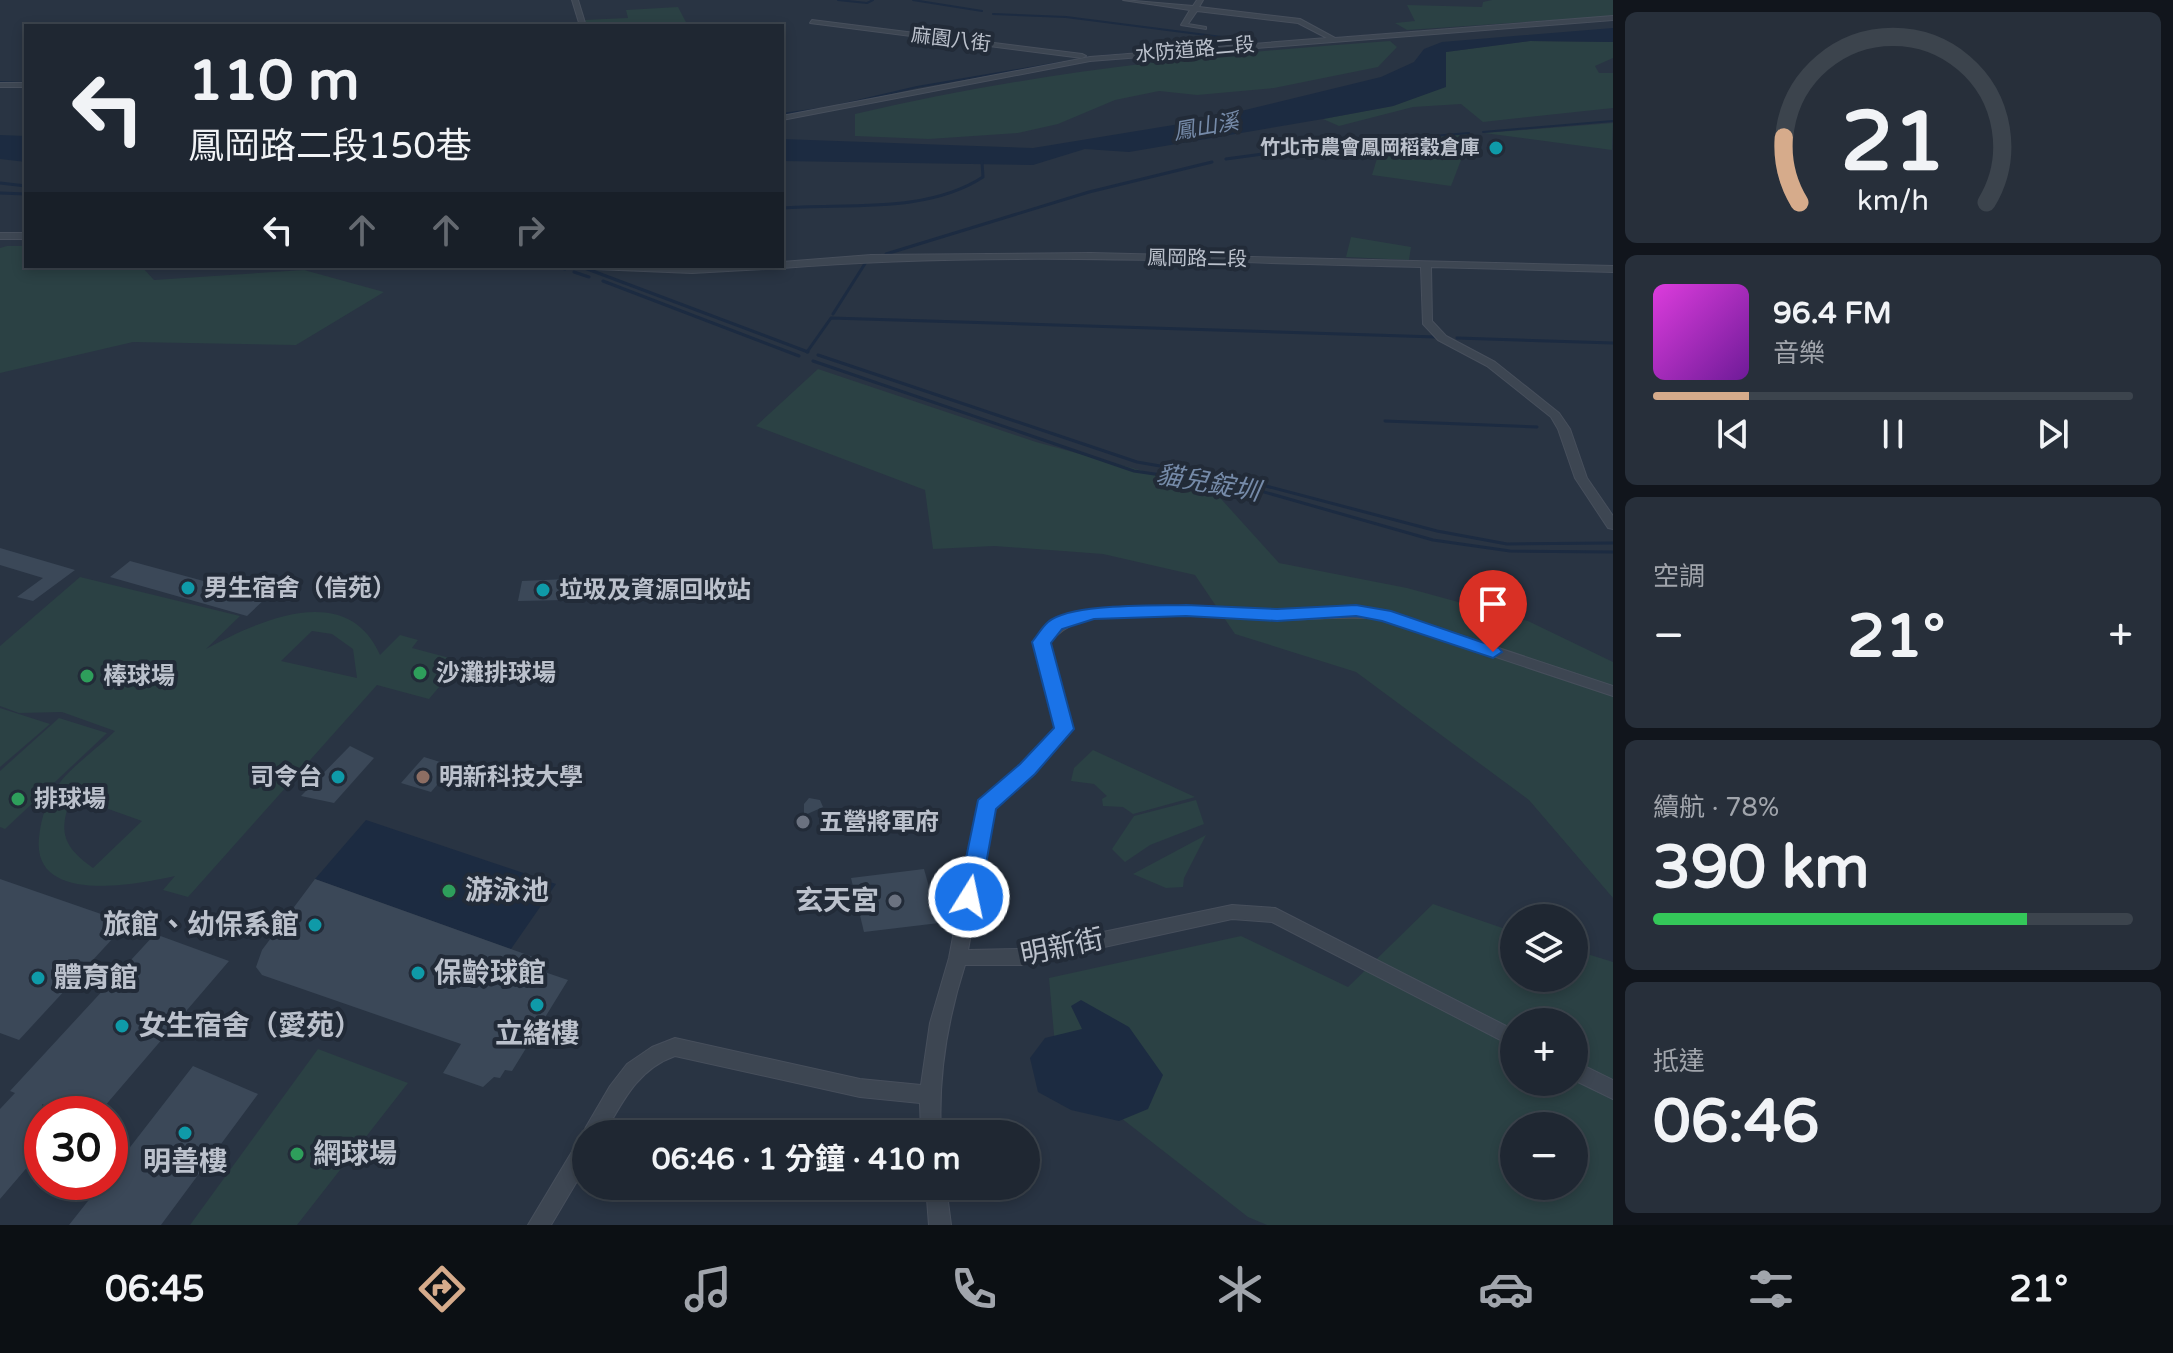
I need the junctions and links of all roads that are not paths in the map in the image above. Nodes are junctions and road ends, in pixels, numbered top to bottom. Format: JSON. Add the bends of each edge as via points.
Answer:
{"nodes":[{"id":1,"x":575,"y":0,"type":"edge"},
{"id":2,"x":1126,"y":0,"type":"edge"},
{"id":3,"x":1200,"y":0,"type":"edge"},
{"id":4,"x":1193,"y":10,"type":"junction"},
{"id":5,"x":1613,"y":18,"type":"edge"},
{"id":6,"x":812,"y":22,"type":"dead end"},
{"id":7,"x":582,"y":24,"type":"edge"},
{"id":8,"x":1204,"y":28,"type":"dead end"},
{"id":9,"x":1331,"y":37,"type":"junction"},
{"id":10,"x":1087,"y":58,"type":"junction"},
{"id":11,"x":0,"y":85,"type":"edge"},
{"id":12,"x":24,"y":85,"type":"edge"},
{"id":13,"x":784,"y":118,"type":"edge"},
{"id":14,"x":0,"y":236,"type":"edge"},
{"id":15,"x":24,"y":236,"type":"edge"},
{"id":16,"x":1426,"y":263,"type":"junction"},
{"id":17,"x":784,"y":265,"type":"edge"},
{"id":18,"x":644,"y":268,"type":"edge"},
{"id":19,"x":728,"y":268,"type":"edge"},
{"id":20,"x":1613,"y":269,"type":"edge"},
{"id":21,"x":1613,"y":525,"type":"edge"},
{"id":22,"x":1613,"y":691,"type":"edge"},
{"id":23,"x":958,"y":958,"type":"junction"},
{"id":24,"x":1500,"y":1032,"type":"edge"},
{"id":25,"x":1588,"y":1077,"type":"edge"},
{"id":26,"x":1613,"y":1090,"type":"edge"},
{"id":27,"x":929,"y":1095,"type":"junction"},
{"id":28,"x":601,"y":1120,"type":"edge"},
{"id":29,"x":930,"y":1120,"type":"edge"},
{"id":30,"x":572,"y":1170,"type":"edge"},
{"id":31,"x":937,"y":1200,"type":"edge"},
{"id":32,"x":539,"y":1225,"type":"edge"},
{"id":33,"x":940,"y":1225,"type":"edge"}],
"edges":[{"from":1,"to":7,"type":"street"},
{"from":2,"to":4,"type":"street"},
{"from":3,"to":4,"type":"street"},
{"from":4,"to":8,"type":"street","via":[[1184,25]]},
{"from":4,"to":9,"type":"street","via":[[1300,21]]},
{"from":5,"to":9,"type":"street","name":"水防道路二段"},
{"from":6,"to":10,"type":"street","name":"麻園八街"},
{"from":9,"to":10,"type":"street","name":"水防道路二段"},
{"from":10,"to":13,"type":"street","name":"水防道路二段"},
{"from":11,"to":12,"type":"street"},
{"from":14,"to":15,"type":"street"},
{"from":16,"to":17,"type":"street","name":"鳳岡路二段","via":[[1034,256]]},
{"from":16,"to":20,"type":"street","name":"鳳岡路二段"},
{"from":16,"to":21,"type":"street","via":[[1427,322],[1442,338],[1491,364],[1555,415],[1581,478]]},
{"from":18,"to":19,"type":"street"},
{"from":22,"to":23,"type":"street","via":[[1384,615],[1356,611],[1094,614],[1056,624],[1042,642],[1064,729],[986,805]]},
{"from":23,"to":24,"type":"street","name":"明新街","via":[[1022,957],[1232,912],[1275,915]]},
{"from":23,"to":27,"type":"street","via":[[935,1031]]},
{"from":25,"to":26,"type":"street"},
{"from":27,"to":28,"type":"street","via":[[860,1088],[675,1047],[634,1065]]},
{"from":27,"to":29,"type":"street"},
{"from":30,"to":32,"type":"street"},
{"from":31,"to":33,"type":"street"}]}
